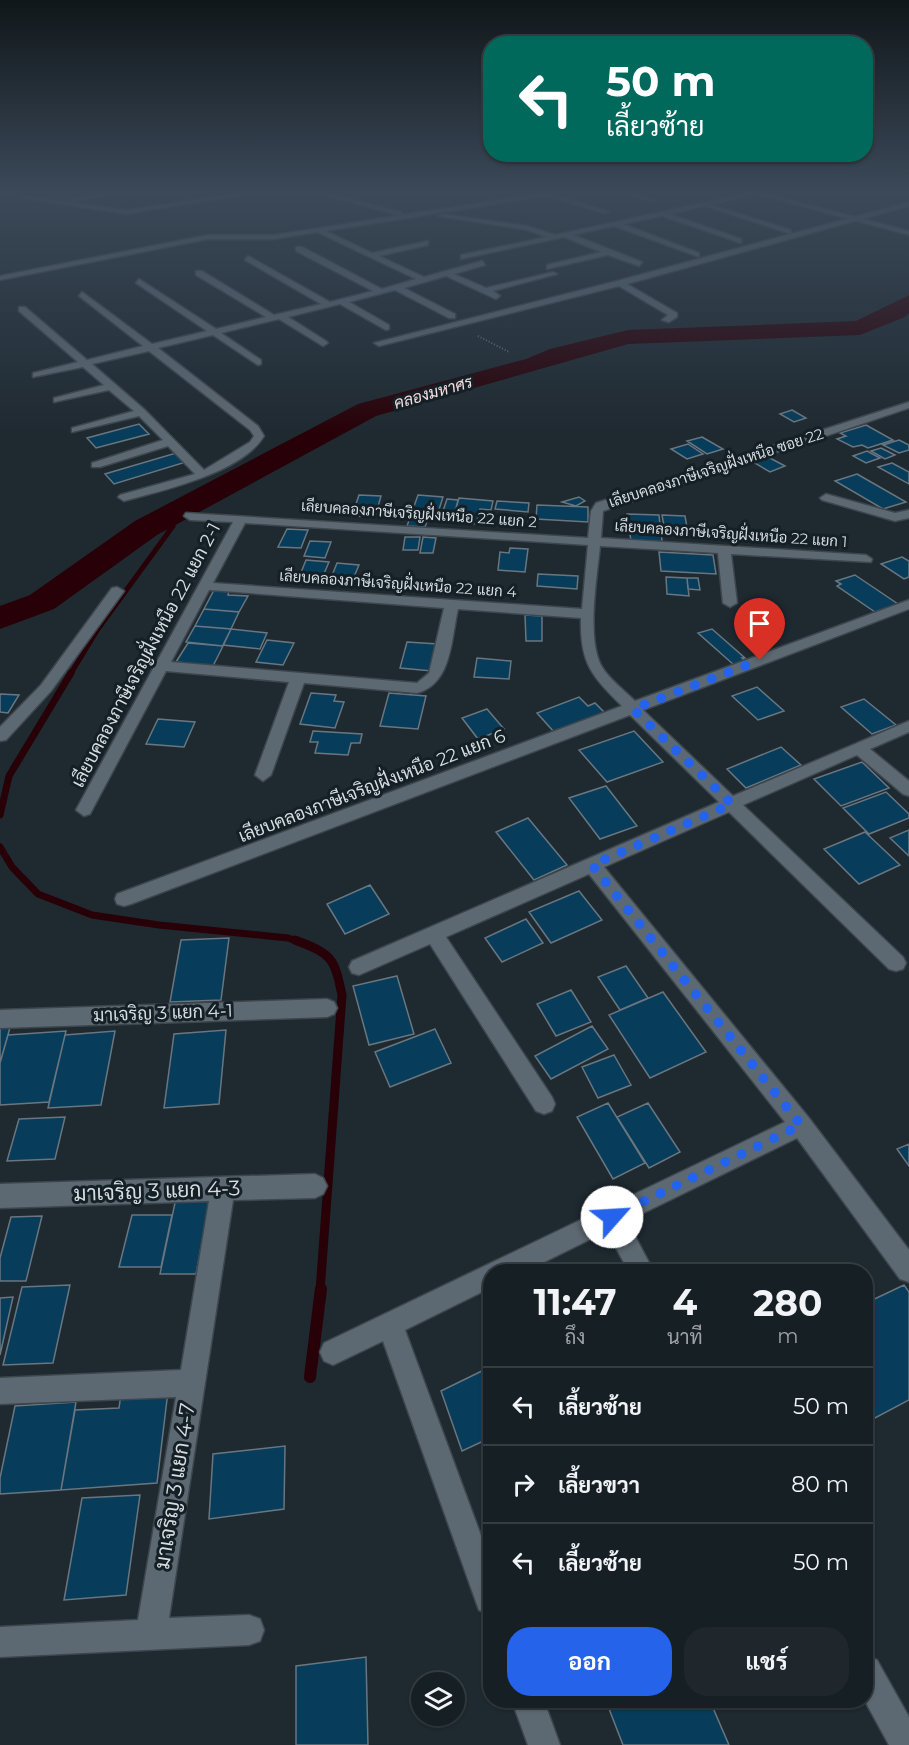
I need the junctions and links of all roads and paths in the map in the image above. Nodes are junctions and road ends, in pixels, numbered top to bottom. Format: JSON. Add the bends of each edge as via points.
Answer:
{"nodes":[{"id":1,"x":23,"y":273,"type":"edge"},
{"id":2,"x":199,"y":273,"type":"dead end"},
{"id":3,"x":275,"y":273,"type":"edge"},
{"id":4,"x":346,"y":273,"type":"edge"},
{"id":5,"x":411,"y":273,"type":"edge"},
{"id":6,"x":445,"y":273,"type":"edge"},
{"id":7,"x":447,"y":273,"type":"edge"},
{"id":8,"x":541,"y":273,"type":"edge"},
{"id":9,"x":655,"y":273,"type":"edge"},
{"id":10,"x":0,"y":278,"type":"edge"},
{"id":11,"x":424,"y":280,"type":"junction"},
{"id":12,"x":139,"y":281,"type":"dead end"},
{"id":13,"x":620,"y":283,"type":"junction"},
{"id":14,"x":397,"y":288,"type":"junction"},
{"id":15,"x":485,"y":291,"type":"junction"},
{"id":16,"x":381,"y":292,"type":"junction"},
{"id":17,"x":82,"y":294,"type":"dead end"},
{"id":18,"x":500,"y":298,"type":"dead end"},
{"id":19,"x":342,"y":302,"type":"junction"},
{"id":20,"x":329,"y":305,"type":"junction"},
{"id":21,"x":22,"y":309,"type":"dead end"},
{"id":22,"x":276,"y":317,"type":"junction"},
{"id":23,"x":454,"y":320,"type":"junction"},
{"id":24,"x":666,"y":320,"type":"dead end"},
{"id":25,"x":386,"y":327,"type":"dead end"},
{"id":26,"x":216,"y":333,"type":"junction"},
{"id":27,"x":324,"y":343,"type":"dead end"},
{"id":28,"x":379,"y":343,"type":"dead end"},
{"id":29,"x":151,"y":348,"type":"junction"},
{"id":30,"x":509,"y":352,"type":"dead end"},
{"id":31,"x":258,"y":362,"type":"dead end"},
{"id":32,"x":84,"y":363,"type":"junction"},
{"id":33,"x":36,"y":375,"type":"dead end"},
{"id":34,"x":111,"y":386,"type":"junction"},
{"id":35,"x":58,"y":400,"type":"dead end"},
{"id":36,"x":909,"y":405,"type":"edge"},
{"id":37,"x":141,"y":412,"type":"junction"},
{"id":38,"x":76,"y":430,"type":"dead end"},
{"id":39,"x":171,"y":441,"type":"junction"},
{"id":40,"x":96,"y":465,"type":"dead end"},
{"id":41,"x":203,"y":475,"type":"junction"},
{"id":42,"x":124,"y":497,"type":"dead end"},
{"id":43,"x":826,"y":498,"type":"dead end"},
{"id":44,"x":909,"y":514,"type":"edge"},
{"id":45,"x":190,"y":516,"type":"dead end"},
{"id":46,"x":242,"y":519,"type":"junction"},
{"id":47,"x":594,"y":542,"type":"junction"},
{"id":48,"x":724,"y":551,"type":"junction"},
{"id":49,"x":867,"y":559,"type":"dead end"},
{"id":50,"x":204,"y":586,"type":"junction"},
{"id":51,"x":117,"y":591,"type":"dead end"},
{"id":52,"x":730,"y":603,"type":"dead end"},
{"id":53,"x":452,"y":604,"type":"junction"},
{"id":54,"x":909,"y":604,"type":"edge"},
{"id":55,"x":590,"y":614,"type":"junction"},
{"id":56,"x":161,"y":666,"type":"junction"},
{"id":57,"x":298,"y":678,"type":"junction"},
{"id":58,"x":633,"y":709,"type":"junction"},
{"id":59,"x":909,"y":726,"type":"edge"},
{"id":60,"x":0,"y":736,"type":"edge"},
{"id":61,"x":860,"y":749,"type":"junction"},
{"id":62,"x":263,"y":775,"type":"dead end"},
{"id":63,"x":909,"y":790,"type":"edge"},
{"id":64,"x":732,"y":804,"type":"junction"},
{"id":65,"x":84,"y":810,"type":"dead end"},
{"id":66,"x":592,"y":865,"type":"junction"},
{"id":67,"x":124,"y":899,"type":"dead end"},
{"id":68,"x":434,"y":934,"type":"junction"},
{"id":69,"x":896,"y":963,"type":"dead end"},
{"id":70,"x":359,"y":967,"type":"dead end"},
{"id":71,"x":327,"y":1008,"type":"dead end"},
{"id":72,"x":0,"y":1019,"type":"edge"},
{"id":73,"x":544,"y":1104,"type":"dead end"},
{"id":74,"x":801,"y":1125,"type":"junction"},
{"id":75,"x":315,"y":1186,"type":"dead end"},
{"id":76,"x":223,"y":1189,"type":"junction"},
{"id":77,"x":0,"y":1196,"type":"edge"},
{"id":78,"x":612,"y":1217,"type":"junction"},
{"id":79,"x":515,"y":1264,"type":"edge"},
{"id":80,"x":638,"y":1264,"type":"edge"},
{"id":81,"x":909,"y":1270,"type":"edge"},
{"id":82,"x":483,"y":1278,"type":"edge"},
{"id":83,"x":390,"y":1324,"type":"junction"},
{"id":84,"x":333,"y":1353,"type":"dead end"},
{"id":85,"x":191,"y":1383,"type":"junction"},
{"id":86,"x":0,"y":1391,"type":"edge"},
{"id":87,"x":483,"y":1580,"type":"edge"},
{"id":88,"x":249,"y":1630,"type":"dead end"},
{"id":89,"x":151,"y":1634,"type":"junction"},
{"id":90,"x":0,"y":1642,"type":"edge"},
{"id":91,"x":873,"y":1684,"type":"edge"},
{"id":92,"x":531,"y":1708,"type":"edge"},
{"id":93,"x":544,"y":1745,"type":"edge"},
{"id":94,"x":907,"y":1745,"type":"edge"}],
"edges":[{"from":1,"to":10,"type":"street"},
{"from":2,"to":22,"type":"street"},
{"from":3,"to":20,"type":"street"},
{"from":4,"to":16,"type":"street"},
{"from":5,"to":11,"type":"street"},
{"from":6,"to":11,"type":"street"},
{"from":7,"to":15,"type":"street"},
{"from":8,"to":15,"type":"street"},
{"from":9,"to":13,"type":"street"},
{"from":11,"to":14,"type":"street"},
{"from":12,"to":26,"type":"street"},
{"from":13,"to":23,"type":"street"},
{"from":13,"to":24,"type":"street","via":[[674,315]]},
{"from":14,"to":16,"type":"street"},
{"from":14,"to":23,"type":"street"},
{"from":15,"to":18,"type":"street"},
{"from":16,"to":19,"type":"street"},
{"from":17,"to":29,"type":"street"},
{"from":19,"to":20,"type":"street"},
{"from":19,"to":25,"type":"street"},
{"from":20,"to":22,"type":"street"},
{"from":21,"to":32,"type":"street"},
{"from":22,"to":26,"type":"street"},
{"from":22,"to":27,"type":"street"},
{"from":23,"to":28,"type":"street"},
{"from":23,"to":30,"type":"path"},
{"from":26,"to":29,"type":"street"},
{"from":26,"to":31,"type":"street"},
{"from":29,"to":32,"type":"street"},
{"from":29,"to":41,"type":"street","via":[[258,432],[254,444]]},
{"from":32,"to":33,"type":"street"},
{"from":32,"to":34,"type":"street"},
{"from":34,"to":35,"type":"street"},
{"from":34,"to":37,"type":"street"},
{"from":36,"to":47,"type":"street","name":"เลียบคลองภาษีเจริญฝั่งเหนือ ซอย 22","via":[[607,503],[597,511]]},
{"from":37,"to":38,"type":"street"},
{"from":37,"to":39,"type":"street"},
{"from":39,"to":40,"type":"street"},
{"from":39,"to":41,"type":"street"},
{"from":41,"to":42,"type":"street"},
{"from":43,"to":44,"type":"street","via":[[895,517]]},
{"from":45,"to":46,"type":"street","name":"เลียบคลองภาษีเจริญฝั่งเหนือ 22 แยก 2"},
{"from":46,"to":47,"type":"street","name":"เลียบคลองภาษีเจริญฝั่งเหนือ 22 แยก 2"},
{"from":46,"to":50,"type":"street","name":"เลียบคลองภาษีเจริญฝั่งเหนือ 22 แยก 2-1"},
{"from":47,"to":48,"type":"street","name":"เลียบคลองภาษีเจริญฝั่งเหนือ 22 แยก 1"},
{"from":47,"to":55,"type":"street","name":"เลียบคลองภาษีเจริญฝั่งเหนือ ซอย 22"},
{"from":48,"to":49,"type":"street","name":"เลียบคลองภาษีเจริญฝั่งเหนือ 22 แยก 1"},
{"from":48,"to":52,"type":"street"},
{"from":50,"to":53,"type":"street","name":"เลียบคลองภาษีเจริญฝั่งเหนือ 22 แยก 4"},
{"from":50,"to":56,"type":"street","name":"เลียบคลองภาษีเจริญฝั่งเหนือ 22 แยก 2-1"},
{"from":51,"to":60,"type":"street","via":[[46,688]]},
{"from":53,"to":55,"type":"street","name":"เลียบคลองภาษีเจริญฝั่งเหนือ 22 แยก 4"},
{"from":53,"to":57,"type":"street","via":[[436,674],[425,686]]},
{"from":54,"to":58,"type":"street","name":"เลียบคลองภาษีเจริญฝั่งเหนือ 22 แยก 6"},
{"from":55,"to":58,"type":"street","name":"เลียบคลองภาษีเจริญฝั่งเหนือ ซอย 22","via":[[591,661]]},
{"from":56,"to":57,"type":"street"},
{"from":56,"to":65,"type":"street","name":"เลียบคลองภาษีเจริญฝั่งเหนือ 22 แยก 2-1"},
{"from":57,"to":62,"type":"street"},
{"from":58,"to":64,"type":"street","name":"เลียบคลองภาษีเจริญฝั่งเหนือ ซอย 22"},
{"from":58,"to":67,"type":"street","name":"เลียบคลองภาษีเจริญฝั่งเหนือ 22 แยก 6"},
{"from":59,"to":61,"type":"street"},
{"from":61,"to":63,"type":"street"},
{"from":61,"to":64,"type":"street"},
{"from":64,"to":66,"type":"street"},
{"from":64,"to":69,"type":"street","name":"เลียบคลองภาษีเจริญฝั่งเหนือ ซอย 22"},
{"from":66,"to":68,"type":"street"},
{"from":66,"to":74,"type":"street"},
{"from":68,"to":70,"type":"street"},
{"from":68,"to":73,"type":"street"},
{"from":71,"to":72,"type":"street","name":"มาเจริญ 3 แยก 4-1"},
{"from":74,"to":78,"type":"street"},
{"from":74,"to":81,"type":"street"},
{"from":75,"to":76,"type":"street","name":"มาเจริญ 3 แยก 4-3"},
{"from":76,"to":77,"type":"street","name":"มาเจริญ 3 แยก 4-3"},
{"from":76,"to":85,"type":"street","name":"มาเจริญ 3 แยก 4-7"},
{"from":78,"to":79,"type":"street"},
{"from":78,"to":80,"type":"street"},
{"from":82,"to":83,"type":"street"},
{"from":83,"to":84,"type":"street"},
{"from":83,"to":87,"type":"street"},
{"from":85,"to":86,"type":"street"},
{"from":85,"to":89,"type":"street","name":"มาเจริญ 3 แยก 4-7"},
{"from":88,"to":89,"type":"street"},
{"from":89,"to":90,"type":"street"},
{"from":91,"to":94,"type":"street"},
{"from":92,"to":93,"type":"street"}]}
